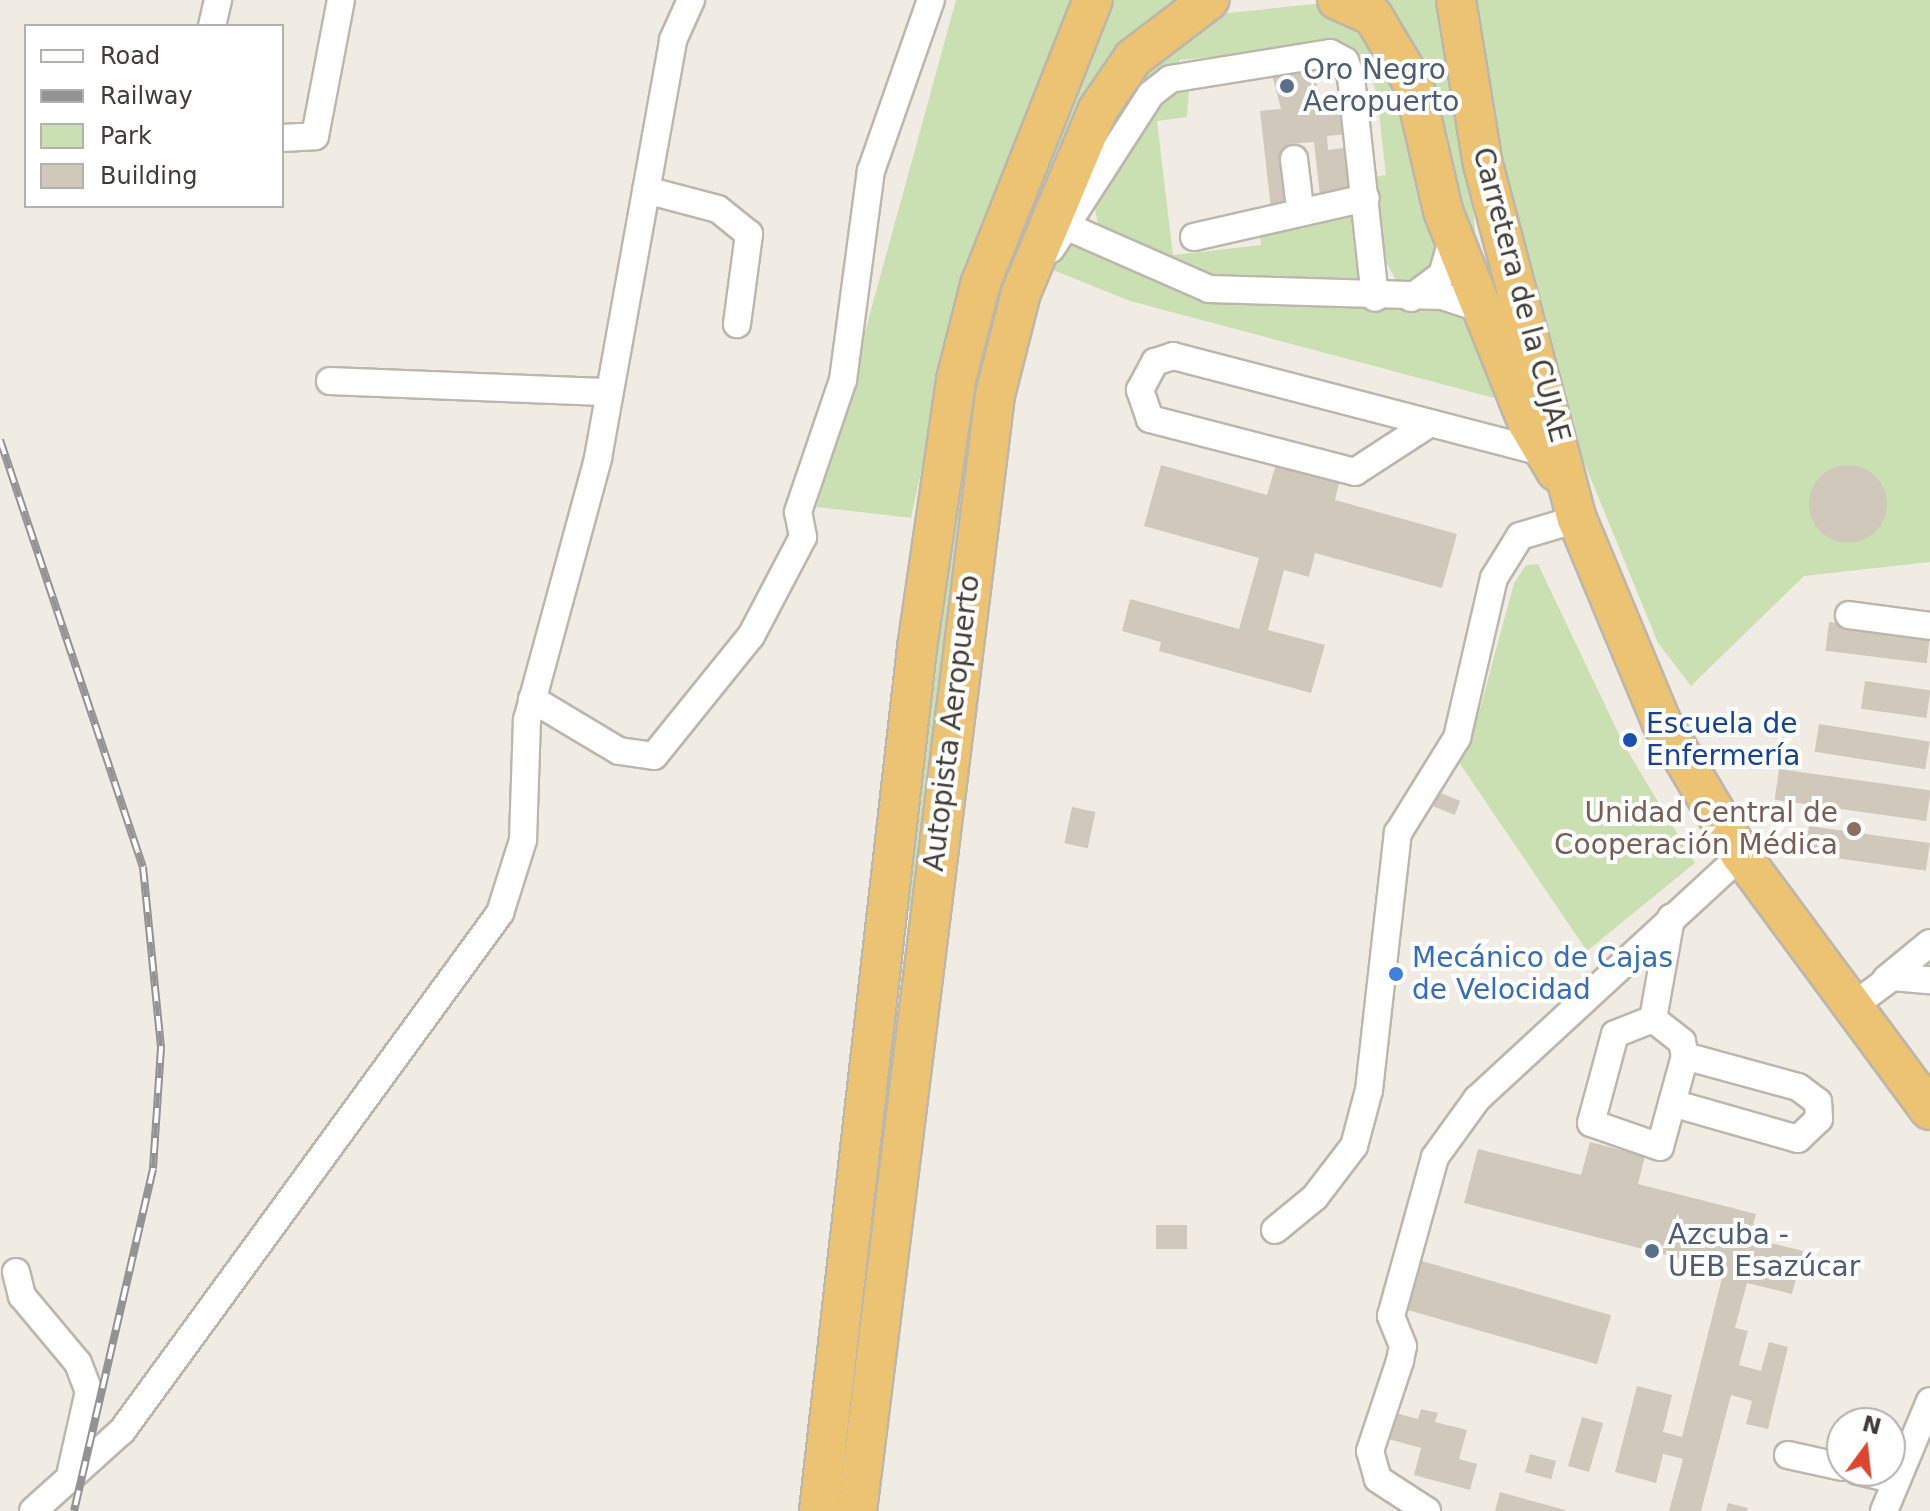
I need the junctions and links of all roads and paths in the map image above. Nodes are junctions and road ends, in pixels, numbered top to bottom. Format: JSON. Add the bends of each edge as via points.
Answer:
{"nodes":[{"id":1,"x":218,"y":0,"type":"edge"},
{"id":2,"x":341,"y":0,"type":"edge"},
{"id":3,"x":691,"y":0,"type":"edge"},
{"id":4,"x":931,"y":0,"type":"edge"},
{"id":5,"x":1093,"y":0,"type":"edge"},
{"id":6,"x":1209,"y":0,"type":"edge"},
{"id":7,"x":1337,"y":0,"type":"edge"},
{"id":8,"x":1456,"y":0,"type":"edge"},
{"id":9,"x":212,"y":24,"type":"edge"},
{"id":10,"x":284,"y":138,"type":"edge"},
{"id":11,"x":1294,"y":159,"type":"dead end"},
{"id":12,"x":1483,"y":164,"type":"junction"},
{"id":13,"x":646,"y":190,"type":"junction"},
{"id":14,"x":1366,"y":198,"type":"junction"},
{"id":15,"x":1300,"y":208,"type":"junction"},
{"id":16,"x":1068,"y":227,"type":"junction"},
{"id":17,"x":1194,"y":237,"type":"dead end"},
{"id":18,"x":1459,"y":252,"type":"junction"},
{"id":19,"x":1375,"y":298,"type":"junction"},
{"id":20,"x":1411,"y":298,"type":"junction"},
{"id":21,"x":1480,"y":308,"type":"junction"},
{"id":22,"x":737,"y":324,"type":"dead end"},
{"id":23,"x":1007,"y":349,"type":"junction"},
{"id":24,"x":330,"y":381,"type":"dead end"},
{"id":25,"x":609,"y":392,"type":"junction"},
{"id":26,"x":1520,"y":404,"type":"junction"},
{"id":27,"x":1427,"y":425,"type":"junction"},
{"id":28,"x":1486,"y":440,"type":"junction"},
{"id":29,"x":1545,"y":453,"type":"junction"},
{"id":30,"x":1574,"y":507,"type":"junction"},
{"id":31,"x":1849,"y":615,"type":"dead end"},
{"id":32,"x":1930,"y":626,"type":"edge"},
{"id":33,"x":532,"y":699,"type":"junction"},
{"id":34,"x":1741,"y":855,"type":"junction"},
{"id":35,"x":1671,"y":918,"type":"junction"},
{"id":36,"x":1930,"y":943,"type":"edge"},
{"id":37,"x":1886,"y":979,"type":"junction"},
{"id":38,"x":1930,"y":980,"type":"edge"},
{"id":39,"x":1853,"y":1006,"type":"junction"},
{"id":40,"x":1653,"y":1019,"type":"junction"},
{"id":41,"x":1685,"y":1056,"type":"junction"},
{"id":42,"x":1672,"y":1103,"type":"junction"},
{"id":43,"x":1930,"y":1110,"type":"edge"},
{"id":44,"x":1275,"y":1230,"type":"dead end"},
{"id":45,"x":16,"y":1272,"type":"dead end"},
{"id":46,"x":1930,"y":1401,"type":"edge"},
{"id":47,"x":94,"y":1438,"type":"junction"},
{"id":48,"x":1788,"y":1455,"type":"dead end"},
{"id":49,"x":1906,"y":1458,"type":"edge"},
{"id":50,"x":1826,"y":1463,"type":"edge"},
{"id":51,"x":1894,"y":1487,"type":"edge"},
{"id":52,"x":33,"y":1511,"type":"edge"},
{"id":53,"x":819,"y":1511,"type":"edge"},
{"id":54,"x":857,"y":1511,"type":"edge"},
{"id":55,"x":1427,"y":1511,"type":"edge"},
{"id":56,"x":1884,"y":1511,"type":"edge"}],
"edges":[{"from":1,"to":9,"type":"street"},
{"from":2,"to":10,"type":"street","via":[[315,136]]},
{"from":3,"to":13,"type":"street","via":[[673,40]]},
{"from":4,"to":33,"type":"street","via":[[871,171],[843,380],[798,512],[803,537],[751,636],[654,756],[619,751]]},
{"from":5,"to":53,"type":"highway","name":"Autopista Aeropuerto","via":[[980,285],[956,380],[917,648]]},
{"from":6,"to":23,"type":"highway","name":"Autopista Aeropuerto","via":[[1133,58],[1097,111],[1059,190]]},
{"from":7,"to":18,"type":"highway","name":"Carretera de la CUJAE","via":[[1373,16],[1414,85]]},
{"from":8,"to":12,"type":"highway","name":"Carretera de la CUJAE"},
{"from":11,"to":15,"type":"street"},
{"from":12,"to":18,"type":"highway","via":[[1476,247]]},
{"from":12,"to":30,"type":"highway","name":"Carretera de la CUJAE"},
{"from":13,"to":22,"type":"street","via":[[718,209],[749,234]]},
{"from":13,"to":25,"type":"street"},
{"from":14,"to":15,"type":"street"},
{"from":14,"to":16,"type":"street","via":[[1349,70],[1339,56],[1315,52],[1170,79],[1151,94]]},
{"from":14,"to":19,"type":"street"},
{"from":15,"to":17,"type":"street"},
{"from":16,"to":19,"type":"street","via":[[1209,289]]},
{"from":16,"to":23,"type":"street","via":[[1037,268]]},
{"from":18,"to":20,"type":"street","via":[[1442,275]]},
{"from":18,"to":21,"type":"highway","name":"Carretera de la CUJAE"},
{"from":19,"to":20,"type":"street"},
{"from":20,"to":21,"type":"street","via":[[1453,298]]},
{"from":21,"to":26,"type":"highway","name":"Carretera de la CUJAE"},
{"from":23,"to":54,"type":"highway","name":"Autopista Aeropuerto","via":[[980,479]]},
{"from":24,"to":25,"type":"street"},
{"from":25,"to":33,"type":"street"},
{"from":26,"to":28,"type":"street"},
{"from":26,"to":29,"type":"highway","name":"Carretera de la CUJAE"},
{"from":27,"to":27,"type":"street","via":[[1355,472],[1150,419],[1140,390],[1155,362],[1173,356]]},
{"from":27,"to":28,"type":"street"},
{"from":28,"to":29,"type":"street"},
{"from":29,"to":30,"type":"highway","name":"Carretera de la CUJAE"},
{"from":30,"to":34,"type":"highway","name":"Carretera de la CUJAE","via":[[1661,721]]},
{"from":30,"to":44,"type":"street","via":[[1520,536],[1494,578],[1457,738],[1398,833],[1369,1090],[1354,1146],[1315,1197]]},
{"from":31,"to":32,"type":"street"},
{"from":33,"to":47,"type":"street","via":[[523,840],[500,913],[405,1052],[122,1431]]},
{"from":34,"to":35,"type":"street"},
{"from":34,"to":39,"type":"highway","name":"Carretera de la CUJAE"},
{"from":35,"to":40,"type":"street"},
{"from":35,"to":55,"type":"street","via":[[1477,1099],[1435,1157],[1391,1316],[1403,1346],[1400,1361],[1370,1451],[1378,1479]]},
{"from":36,"to":37,"type":"street"},
{"from":37,"to":38,"type":"street"},
{"from":37,"to":39,"type":"street"},
{"from":39,"to":43,"type":"highway","name":"Carretera de la CUJAE"},
{"from":40,"to":41,"type":"street","via":[[1682,1042]]},
{"from":40,"to":42,"type":"street","via":[[1615,1034],[1591,1123],[1660,1147]]},
{"from":41,"to":42,"type":"street"},
{"from":41,"to":42,"type":"street","via":[[1798,1087],[1818,1102],[1819,1119],[1798,1139]]},
{"from":45,"to":47,"type":"street","via":[[22,1296],[78,1363],[89,1391]]},
{"from":46,"to":49,"type":"street"},
{"from":47,"to":52,"type":"street","via":[[71,1472]]},
{"from":48,"to":50,"type":"street"},
{"from":51,"to":56,"type":"street"}]}
